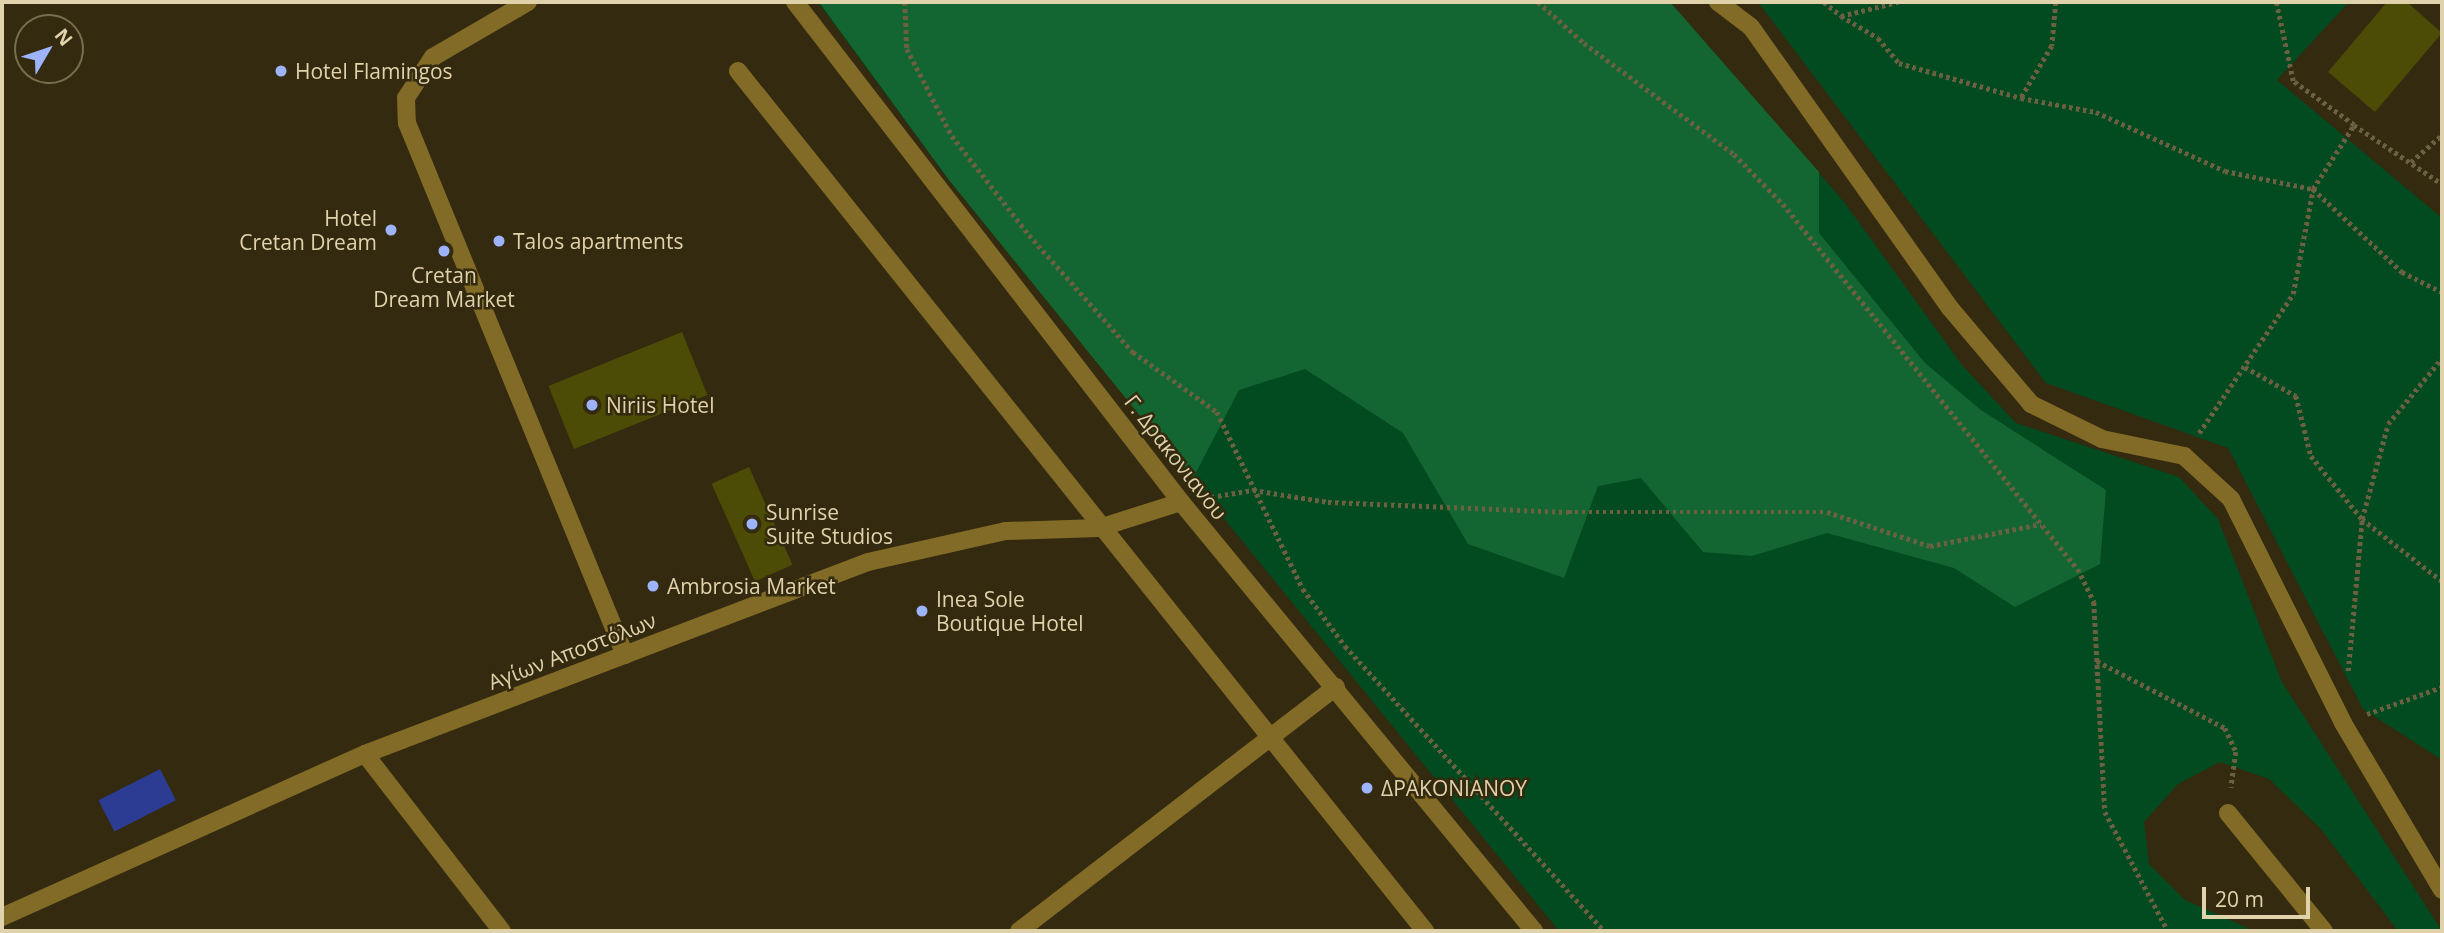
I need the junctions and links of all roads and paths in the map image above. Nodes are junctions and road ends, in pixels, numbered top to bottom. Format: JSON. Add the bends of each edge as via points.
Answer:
{"nodes":[{"id":1,"x":528,"y":2,"type":"edge"},
{"id":2,"x":795,"y":2,"type":"edge"},
{"id":3,"x":905,"y":2,"type":"edge"},
{"id":4,"x":1538,"y":2,"type":"edge"},
{"id":5,"x":1718,"y":2,"type":"edge"},
{"id":6,"x":1824,"y":2,"type":"edge"},
{"id":7,"x":1898,"y":2,"type":"edge"},
{"id":8,"x":2056,"y":2,"type":"edge"},
{"id":9,"x":2276,"y":2,"type":"edge"},
{"id":10,"x":1841,"y":16,"type":"junction"},
{"id":11,"x":738,"y":71,"type":"dead end"},
{"id":12,"x":2021,"y":98,"type":"junction"},
{"id":13,"x":2354,"y":125,"type":"junction"},
{"id":14,"x":2442,"y":135,"type":"edge"},
{"id":15,"x":2411,"y":162,"type":"junction"},
{"id":16,"x":2442,"y":184,"type":"edge"},
{"id":17,"x":2313,"y":189,"type":"junction"},
{"id":18,"x":2442,"y":292,"type":"edge"},
{"id":19,"x":2442,"y":358,"type":"edge"},
{"id":20,"x":2245,"y":367,"type":"junction"},
{"id":21,"x":2183,"y":456,"type":"junction"},
{"id":22,"x":1253,"y":490,"type":"junction"},
{"id":23,"x":1181,"y":502,"type":"junction"},
{"id":24,"x":2362,"y":519,"type":"junction"},
{"id":25,"x":2040,"y":524,"type":"junction"},
{"id":26,"x":1099,"y":528,"type":"junction"},
{"id":27,"x":2442,"y":581,"type":"edge"},
{"id":28,"x":625,"y":655,"type":"junction"},
{"id":29,"x":2096,"y":660,"type":"junction"},
{"id":30,"x":1336,"y":687,"type":"junction"},
{"id":31,"x":2442,"y":687,"type":"edge"},
{"id":32,"x":2343,"y":723,"type":"junction"},
{"id":33,"x":1271,"y":732,"type":"junction"},
{"id":34,"x":365,"y":754,"type":"junction"},
{"id":35,"x":2228,"y":813,"type":"joint"},
{"id":36,"x":2442,"y":890,"type":"edge"},
{"id":37,"x":2,"y":918,"type":"edge"},
{"id":38,"x":502,"y":931,"type":"edge"},
{"id":39,"x":1019,"y":931,"type":"edge"},
{"id":40,"x":1425,"y":931,"type":"edge"},
{"id":41,"x":1534,"y":931,"type":"edge"},
{"id":42,"x":1604,"y":931,"type":"edge"},
{"id":43,"x":2168,"y":931,"type":"edge"},
{"id":44,"x":2324,"y":931,"type":"edge"}],
"edges":[{"from":1,"to":28,"type":"street","via":[[433,57],[406,98],[407,123]]},
{"from":2,"to":23,"type":"street","name":"Γ. Δρακονιανου"},
{"from":3,"to":22,"type":"path","via":[[907,49],[953,136],[1029,235],[1133,352],[1217,412]]},
{"from":4,"to":25,"type":"path","via":[[1754,174],[1917,365]]},
{"from":5,"to":21,"type":"street","via":[[1751,27],[1950,308],[2031,404],[2102,439]]},
{"from":6,"to":10,"type":"path"},
{"from":7,"to":10,"type":"path"},
{"from":8,"to":12,"type":"path","via":[[2052,46]]},
{"from":9,"to":13,"type":"path","via":[[2293,81]]},
{"from":10,"to":12,"type":"path","via":[[1878,38],[1899,63]]},
{"from":11,"to":26,"type":"street"},
{"from":12,"to":17,"type":"path","via":[[2096,112],[2225,171]]},
{"from":13,"to":15,"type":"path"},
{"from":13,"to":17,"type":"path"},
{"from":14,"to":15,"type":"path"},
{"from":15,"to":16,"type":"path"},
{"from":17,"to":18,"type":"path","via":[[2402,272]]},
{"from":17,"to":20,"type":"path","via":[[2293,294]]},
{"from":19,"to":24,"type":"path","via":[[2388,424]]},
{"from":20,"to":21,"type":"path"},
{"from":20,"to":24,"type":"path","via":[[2296,397],[2311,456]]},
{"from":21,"to":32,"type":"street","via":[[2231,499]]},
{"from":22,"to":23,"type":"path"},
{"from":22,"to":25,"type":"path","via":[[1328,502],[1568,512],[1827,512],[1930,547]]},
{"from":22,"to":42,"type":"path","via":[[1303,589],[1346,646]]},
{"from":23,"to":26,"type":"street","name":"Αγίων Αποστόλων"},
{"from":23,"to":30,"type":"street","name":"Γ. Δρακονιανου"},
{"from":24,"to":27,"type":"path"},
{"from":24,"to":32,"type":"path"},
{"from":25,"to":29,"type":"path","via":[[2078,569],[2094,601]]},
{"from":26,"to":28,"type":"street","name":"Αγίων Αποστόλων","via":[[1006,531],[868,562]]},
{"from":26,"to":33,"type":"street"},
{"from":28,"to":34,"type":"street","name":"Αγίων Αποστόλων"},
{"from":29,"to":35,"type":"path","via":[[2225,728],[2236,752]]},
{"from":29,"to":43,"type":"path","via":[[2105,812]]},
{"from":30,"to":33,"type":"street"},
{"from":30,"to":41,"type":"street","name":"Γ. Δρακονιανου"},
{"from":31,"to":32,"type":"path"},
{"from":32,"to":36,"type":"street"},
{"from":33,"to":39,"type":"street"},
{"from":33,"to":40,"type":"street"},
{"from":34,"to":37,"type":"street","name":"Αγίων Αποστόλων"},
{"from":34,"to":38,"type":"street"},
{"from":35,"to":44,"type":"street"}]}
